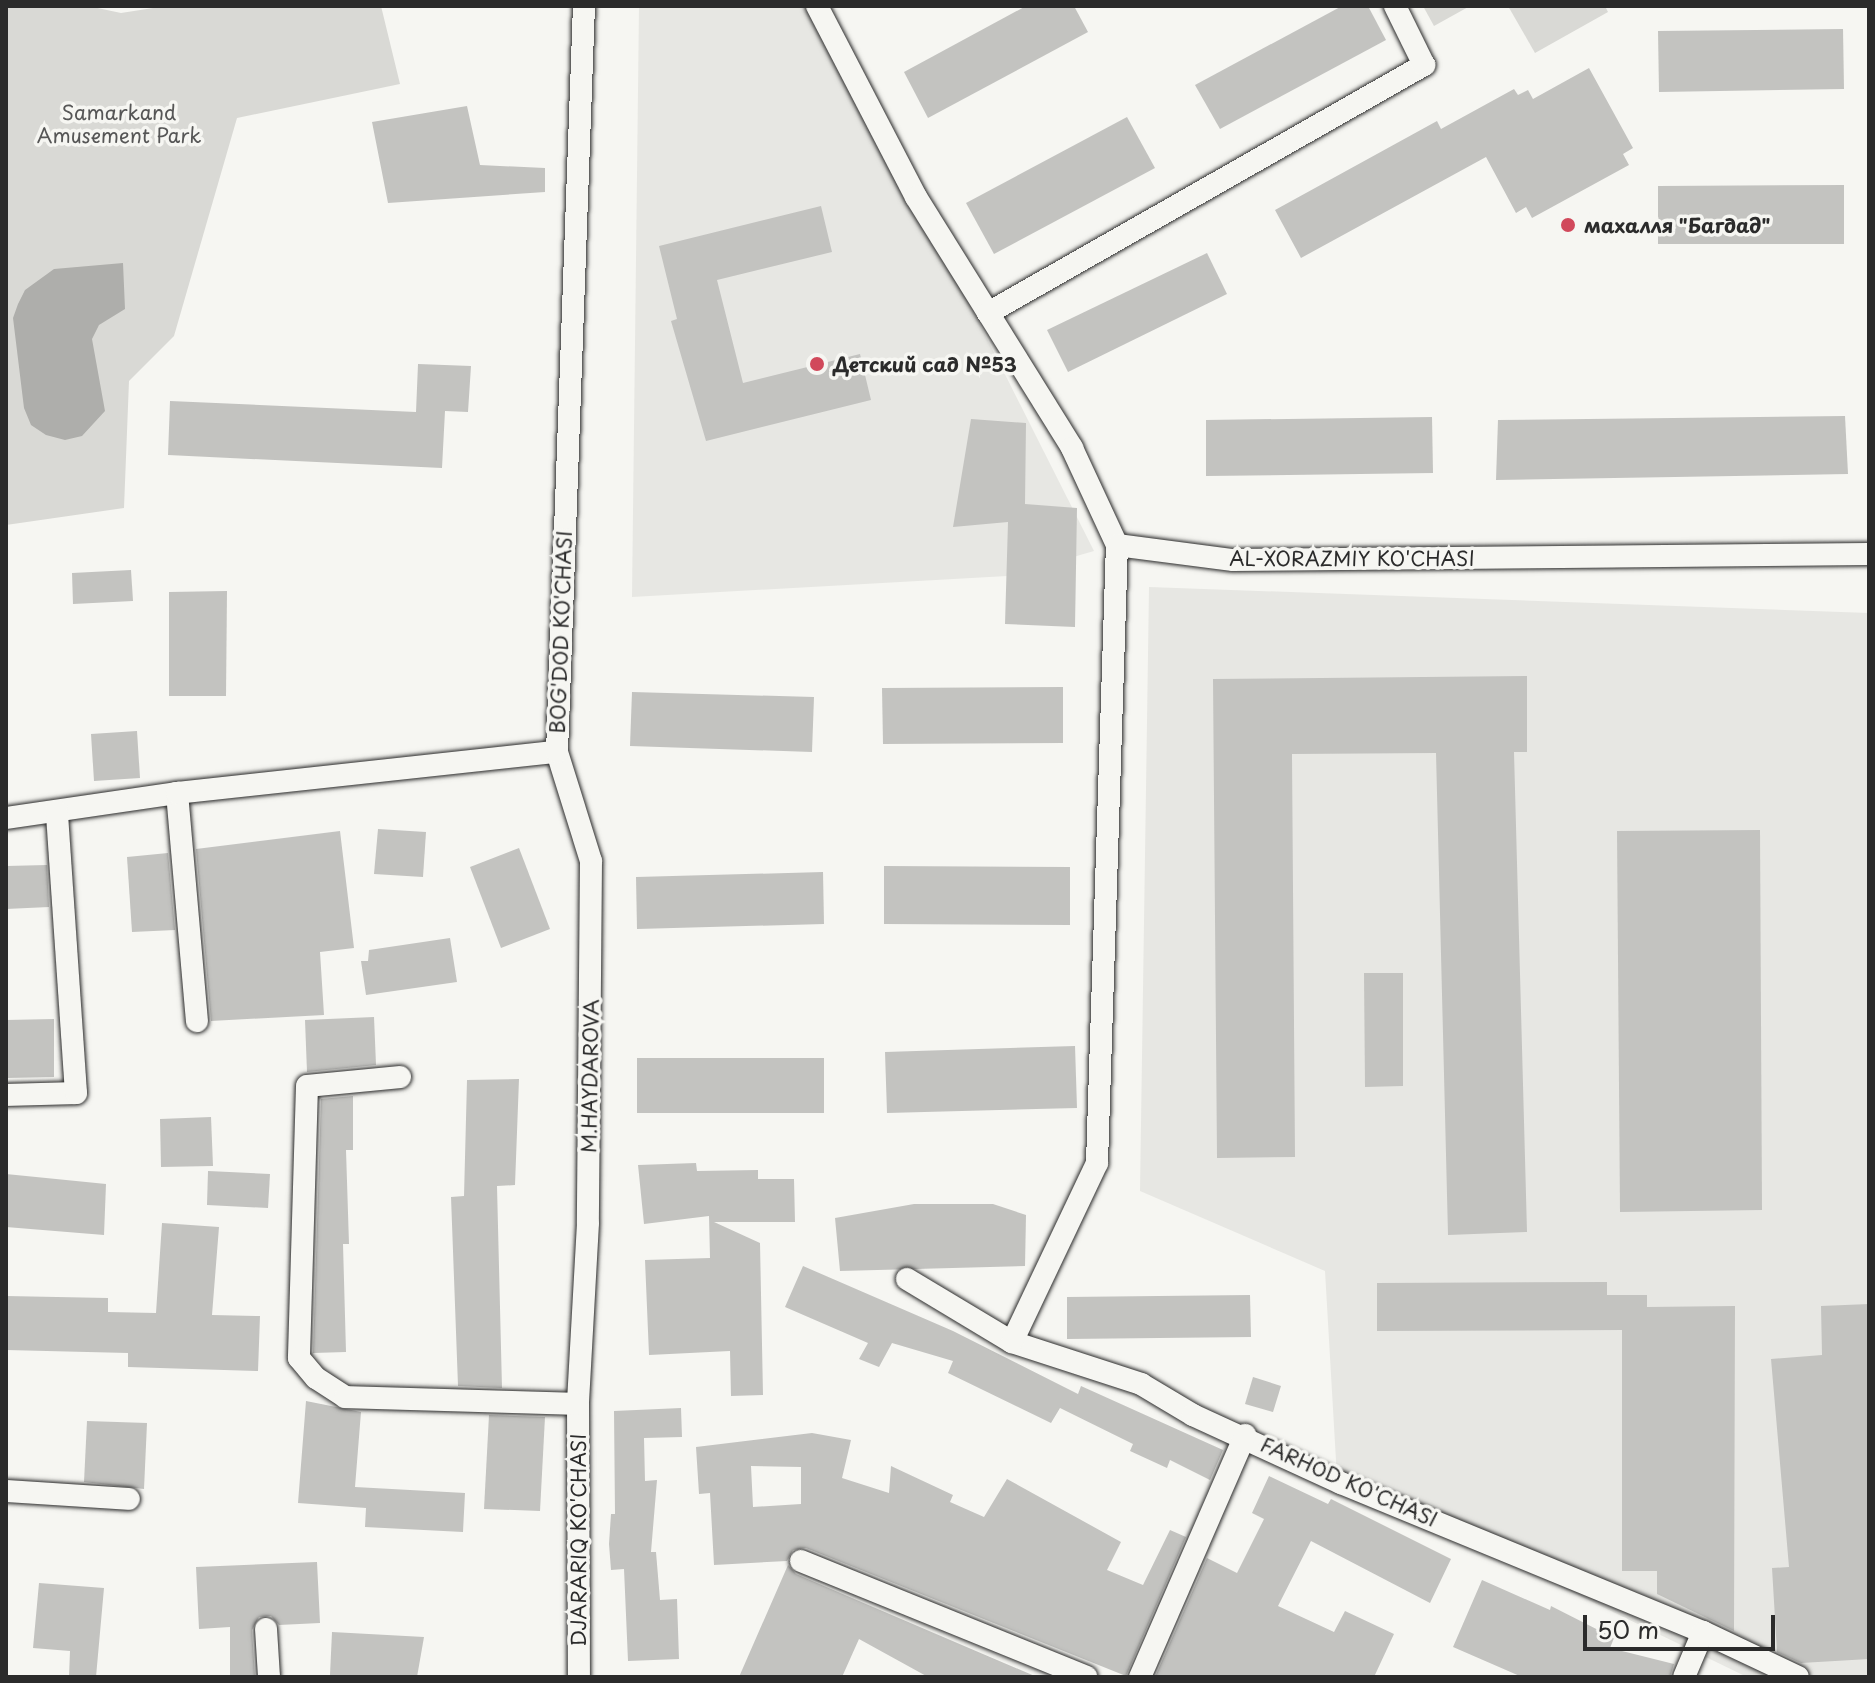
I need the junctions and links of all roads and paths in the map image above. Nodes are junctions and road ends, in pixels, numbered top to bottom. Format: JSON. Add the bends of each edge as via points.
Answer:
{"nodes":[{"id":1,"x":584,"y":6,"type":"edge"},
{"id":2,"x":817,"y":6,"type":"edge"},
{"id":3,"x":1395,"y":6,"type":"edge"},
{"id":4,"x":988,"y":313,"type":"junction"},
{"id":5,"x":1117,"y":545,"type":"junction"},
{"id":6,"x":1869,"y":554,"type":"edge"},
{"id":7,"x":557,"y":752,"type":"junction"},
{"id":8,"x":177,"y":793,"type":"junction"},
{"id":9,"x":57,"y":812,"type":"junction"},
{"id":10,"x":6,"y":818,"type":"edge"},
{"id":11,"x":197,"y":1021,"type":"dead end"},
{"id":12,"x":400,"y":1077,"type":"dead end"},
{"id":13,"x":6,"y":1095,"type":"edge"},
{"id":14,"x":907,"y":1279,"type":"dead end"},
{"id":15,"x":1012,"y":1342,"type":"junction"},
{"id":16,"x":578,"y":1404,"type":"junction"},
{"id":17,"x":1245,"y":1435,"type":"junction"},
{"id":18,"x":6,"y":1491,"type":"edge"},
{"id":19,"x":129,"y":1499,"type":"dead end"},
{"id":20,"x":801,"y":1561,"type":"dead end"},
{"id":21,"x":266,"y":1629,"type":"dead end"},
{"id":22,"x":1703,"y":1632,"type":"junction"},
{"id":23,"x":269,"y":1677,"type":"edge"},
{"id":24,"x":579,"y":1677,"type":"edge"},
{"id":25,"x":1086,"y":1677,"type":"edge"},
{"id":26,"x":1140,"y":1677,"type":"edge"},
{"id":27,"x":1684,"y":1677,"type":"edge"},
{"id":28,"x":1798,"y":1677,"type":"edge"}],
"edges":[{"from":1,"to":7,"type":"street","name":"BOG'DOD KO'CHASI"},
{"from":2,"to":4,"type":"street","via":[[916,197]]},
{"from":3,"to":4,"type":"street","via":[[1424,65]]},
{"from":4,"to":5,"type":"street","via":[[1072,448]]},
{"from":5,"to":6,"type":"street","name":"AL-XORAZMIY KO'CHASI","via":[[1233,560]]},
{"from":5,"to":15,"type":"street","via":[[1097,1163]]},
{"from":7,"to":8,"type":"street","name":"BOG'DOD KO'CHASI"},
{"from":7,"to":16,"type":"street","name":"M.HAYDAROVA","via":[[591,861],[588,1223]]},
{"from":8,"to":9,"type":"street","name":"BOG'DOD KO'CHASI"},
{"from":8,"to":11,"type":"street"},
{"from":9,"to":10,"type":"street","name":"BOG'DOD KO'CHASI"},
{"from":9,"to":13,"type":"street","via":[[76,1093]]},
{"from":12,"to":16,"type":"street","via":[[307,1086],[299,1358],[316,1378],[345,1397]]},
{"from":14,"to":15,"type":"street","name":"FARHOD KO'CHASI"},
{"from":15,"to":17,"type":"street","name":"FARHOD KO'CHASI","via":[[1141,1384],[1193,1415]]},
{"from":16,"to":24,"type":"street","name":"DJARARIQ KO'CHASI"},
{"from":17,"to":22,"type":"street","name":"FARHOD KO'CHASI","via":[[1341,1483]]},
{"from":17,"to":26,"type":"street"},
{"from":18,"to":19,"type":"street"},
{"from":20,"to":25,"type":"street"},
{"from":21,"to":23,"type":"street"},
{"from":22,"to":27,"type":"street"},
{"from":22,"to":28,"type":"street","name":"FARHOD KO'CHASI"}]}
